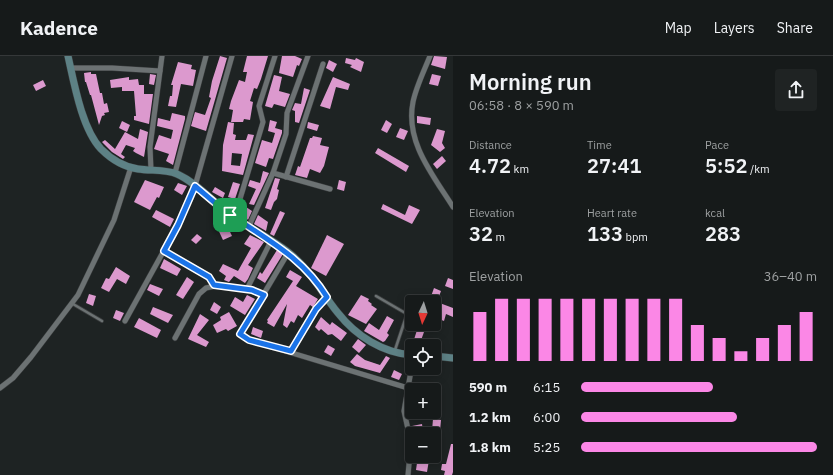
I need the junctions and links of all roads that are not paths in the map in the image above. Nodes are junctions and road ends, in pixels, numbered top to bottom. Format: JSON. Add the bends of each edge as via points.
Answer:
{"nodes":[{"id":1,"x":68,"y":56,"type":"edge"},
{"id":2,"x":162,"y":56,"type":"edge"},
{"id":3,"x":206,"y":56,"type":"edge"},
{"id":4,"x":232,"y":56,"type":"edge"},
{"id":5,"x":275,"y":56,"type":"edge"},
{"id":6,"x":308,"y":56,"type":"edge"},
{"id":7,"x":430,"y":56,"type":"edge"},
{"id":8,"x":323,"y":64,"type":"dead end"},
{"id":9,"x":71,"y":68,"type":"junction"},
{"id":10,"x":160,"y":71,"type":"junction"},
{"id":11,"x":131,"y":167,"type":"junction"},
{"id":12,"x":151,"y":170,"type":"junction"},
{"id":13,"x":175,"y":173,"type":"junction"},
{"id":14,"x":273,"y":173,"type":"junction"},
{"id":15,"x":286,"y":177,"type":"junction"},
{"id":16,"x":195,"y":186,"type":"junction"},
{"id":17,"x":330,"y":189,"type":"dead end"},
{"id":18,"x":453,"y":207,"type":"edge"},
{"id":19,"x":230,"y":215,"type":"junction"},
{"id":20,"x":249,"y":226,"type":"junction"},
{"id":21,"x":271,"y":241,"type":"junction"},
{"id":22,"x":164,"y":251,"type":"junction"},
{"id":23,"x":288,"y":253,"type":"junction"},
{"id":24,"x":214,"y":285,"type":"junction"},
{"id":25,"x":247,"y":289,"type":"junction"},
{"id":26,"x":264,"y":295,"type":"junction"},
{"id":27,"x":376,"y":296,"type":"dead end"},
{"id":28,"x":327,"y":297,"type":"junction"},
{"id":29,"x":73,"y":304,"type":"junction"},
{"id":30,"x":102,"y":321,"type":"dead end"},
{"id":31,"x":125,"y":321,"type":"dead end"},
{"id":32,"x":175,"y":338,"type":"dead end"},
{"id":33,"x":291,"y":351,"type":"junction"},
{"id":34,"x":394,"y":353,"type":"junction"},
{"id":35,"x":405,"y":354,"type":"edge"},
{"id":36,"x":441,"y":357,"type":"edge"},
{"id":37,"x":453,"y":358,"type":"edge"},
{"id":38,"x":405,"y":387,"type":"edge"},
{"id":39,"x":0,"y":388,"type":"edge"},
{"id":40,"x":405,"y":405,"type":"edge"},
{"id":41,"x":405,"y":416,"type":"edge"},
{"id":42,"x":405,"y":419,"type":"edge"},
{"id":43,"x":408,"y":475,"type":"edge"}],
"edges":[{"from":1,"to":9,"type":"street"},
{"from":2,"to":10,"type":"street"},
{"from":3,"to":13,"type":"street"},
{"from":4,"to":16,"type":"street"},
{"from":5,"to":19,"type":"street","via":[[259,106],[262,122],[240,199]]},
{"from":6,"to":14,"type":"street","via":[[287,113],[286,134]]},
{"from":7,"to":18,"type":"street","via":[[413,102],[412,129],[421,155]]},
{"from":8,"to":15,"type":"street"},
{"from":9,"to":10,"type":"street"},
{"from":9,"to":11,"type":"street","via":[[91,135],[108,155]]},
{"from":10,"to":12,"type":"street","via":[[150,147]]},
{"from":11,"to":12,"type":"street"},
{"from":11,"to":29,"type":"street","via":[[114,220]]},
{"from":12,"to":13,"type":"street"},
{"from":13,"to":16,"type":"street"},
{"from":14,"to":15,"type":"street"},
{"from":14,"to":20,"type":"street"},
{"from":15,"to":17,"type":"street"},
{"from":16,"to":19,"type":"street"},
{"from":16,"to":22,"type":"street"},
{"from":19,"to":20,"type":"street"},
{"from":20,"to":21,"type":"street"},
{"from":21,"to":23,"type":"street"},
{"from":21,"to":25,"type":"street"},
{"from":22,"to":24,"type":"street","via":[[209,277]]},
{"from":22,"to":31,"type":"street"},
{"from":23,"to":26,"type":"street"},
{"from":23,"to":28,"type":"street","via":[[312,275]]},
{"from":24,"to":25,"type":"street"},
{"from":24,"to":32,"type":"street","via":[[199,294]]},
{"from":25,"to":26,"type":"street"},
{"from":26,"to":33,"type":"street","via":[[240,334],[249,340]]},
{"from":27,"to":34,"type":"lane","via":[[407,314]]},
{"from":28,"to":33,"type":"street","via":[[316,309]]},
{"from":28,"to":34,"type":"street","via":[[350,326],[379,347]]},
{"from":29,"to":30,"type":"lane"},
{"from":29,"to":39,"type":"street","via":[[27,362]]},
{"from":33,"to":38,"type":"street"},
{"from":34,"to":35,"type":"street"},
{"from":36,"to":37,"type":"street"},
{"from":40,"to":41,"type":"street"},
{"from":42,"to":43,"type":"street","via":[[411,449]]}]}
